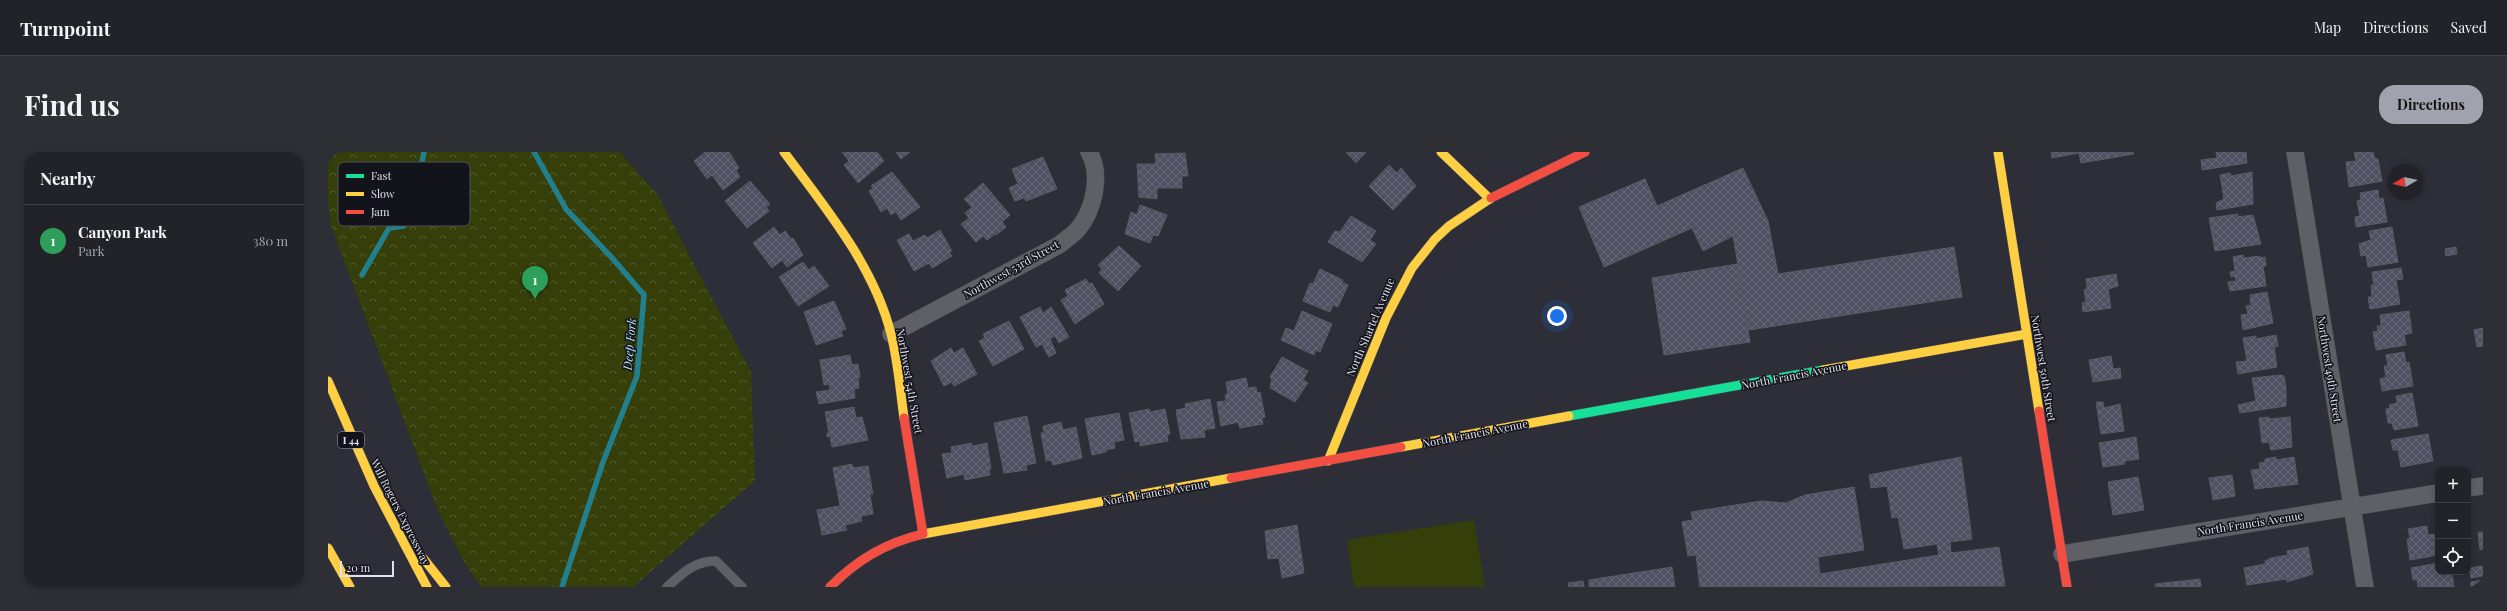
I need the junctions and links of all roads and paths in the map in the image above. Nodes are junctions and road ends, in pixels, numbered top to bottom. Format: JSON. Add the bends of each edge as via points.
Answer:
{"nodes":[{"id":1,"x":784,"y":152,"type":"edge"},
{"id":2,"x":1089,"y":152,"type":"edge"},
{"id":3,"x":1441,"y":152,"type":"edge"},
{"id":4,"x":1585,"y":152,"type":"edge"},
{"id":5,"x":1998,"y":152,"type":"edge"},
{"id":6,"x":2295,"y":152,"type":"edge"},
{"id":7,"x":1490,"y":199,"type":"junction"},
{"id":8,"x":891,"y":334,"type":"junction"},
{"id":9,"x":2027,"y":334,"type":"junction"},
{"id":10,"x":328,"y":381,"type":"edge"},
{"id":11,"x":1328,"y":461,"type":"junction"},
{"id":12,"x":2483,"y":486,"type":"edge"},
{"id":13,"x":2471,"y":488,"type":"edge"},
{"id":14,"x":2435,"y":493,"type":"edge"},
{"id":15,"x":378,"y":498,"type":"junction"},
{"id":16,"x":2352,"y":506,"type":"junction"},
{"id":17,"x":923,"y":534,"type":"junction"},
{"id":18,"x":328,"y":548,"type":"edge"},
{"id":19,"x":2062,"y":554,"type":"junction"},
{"id":20,"x":350,"y":587,"type":"edge"},
{"id":21,"x":427,"y":587,"type":"edge"},
{"id":22,"x":446,"y":587,"type":"edge"},
{"id":23,"x":667,"y":587,"type":"edge"},
{"id":24,"x":742,"y":587,"type":"edge"},
{"id":25,"x":830,"y":587,"type":"edge"},
{"id":26,"x":2067,"y":587,"type":"edge"},
{"id":27,"x":2365,"y":587,"type":"edge"}],
"edges":[{"from":1,"to":8,"type":"main road","name":"Northwest 54th Street","via":[[844,232],[866,269],[881,302]]},
{"from":2,"to":8,"type":"street","name":"Northwest 53rd Street","via":[[1095,178],[1092,206],[1078,229],[1058,245]]},
{"from":3,"to":7,"type":"main road"},
{"from":4,"to":7,"type":"main road","name":"North Shartel Avenue"},
{"from":5,"to":9,"type":"main road","name":"Northwest 50th Street"},
{"from":6,"to":16,"type":"street","name":"Northwest 49th Street"},
{"from":7,"to":11,"type":"main road","name":"North Shartel Avenue","via":[[1450,226],[1428,245],[1407,274],[1391,306]]},
{"from":8,"to":17,"type":"main road","name":"Northwest 54th Street"},
{"from":9,"to":11,"type":"main road","name":"North Francis Avenue"},
{"from":9,"to":19,"type":"main road","name":"Northwest 50th Street"},
{"from":10,"to":15,"type":"main road","name":"Will Rogers Expressway","number":"I 44"},
{"from":11,"to":17,"type":"main road","name":"North Francis Avenue"},
{"from":12,"to":13,"type":"street"},
{"from":14,"to":16,"type":"street","name":"North Francis Avenue"},
{"from":15,"to":21,"type":"main road","name":"Will Rogers Expressway","number":"I 44"},
{"from":15,"to":22,"type":"main road"},
{"from":16,"to":19,"type":"street","name":"North Francis Avenue"},
{"from":16,"to":27,"type":"street","name":"Northwest 49th Street"},
{"from":17,"to":25,"type":"main road","via":[[885,544],[848,569]]},
{"from":18,"to":20,"type":"main road"},
{"from":19,"to":26,"type":"main road","name":"Northwest 50th Street"},
{"from":23,"to":24,"type":"lane","via":[[685,571],[702,561],[716,561]]}]}
